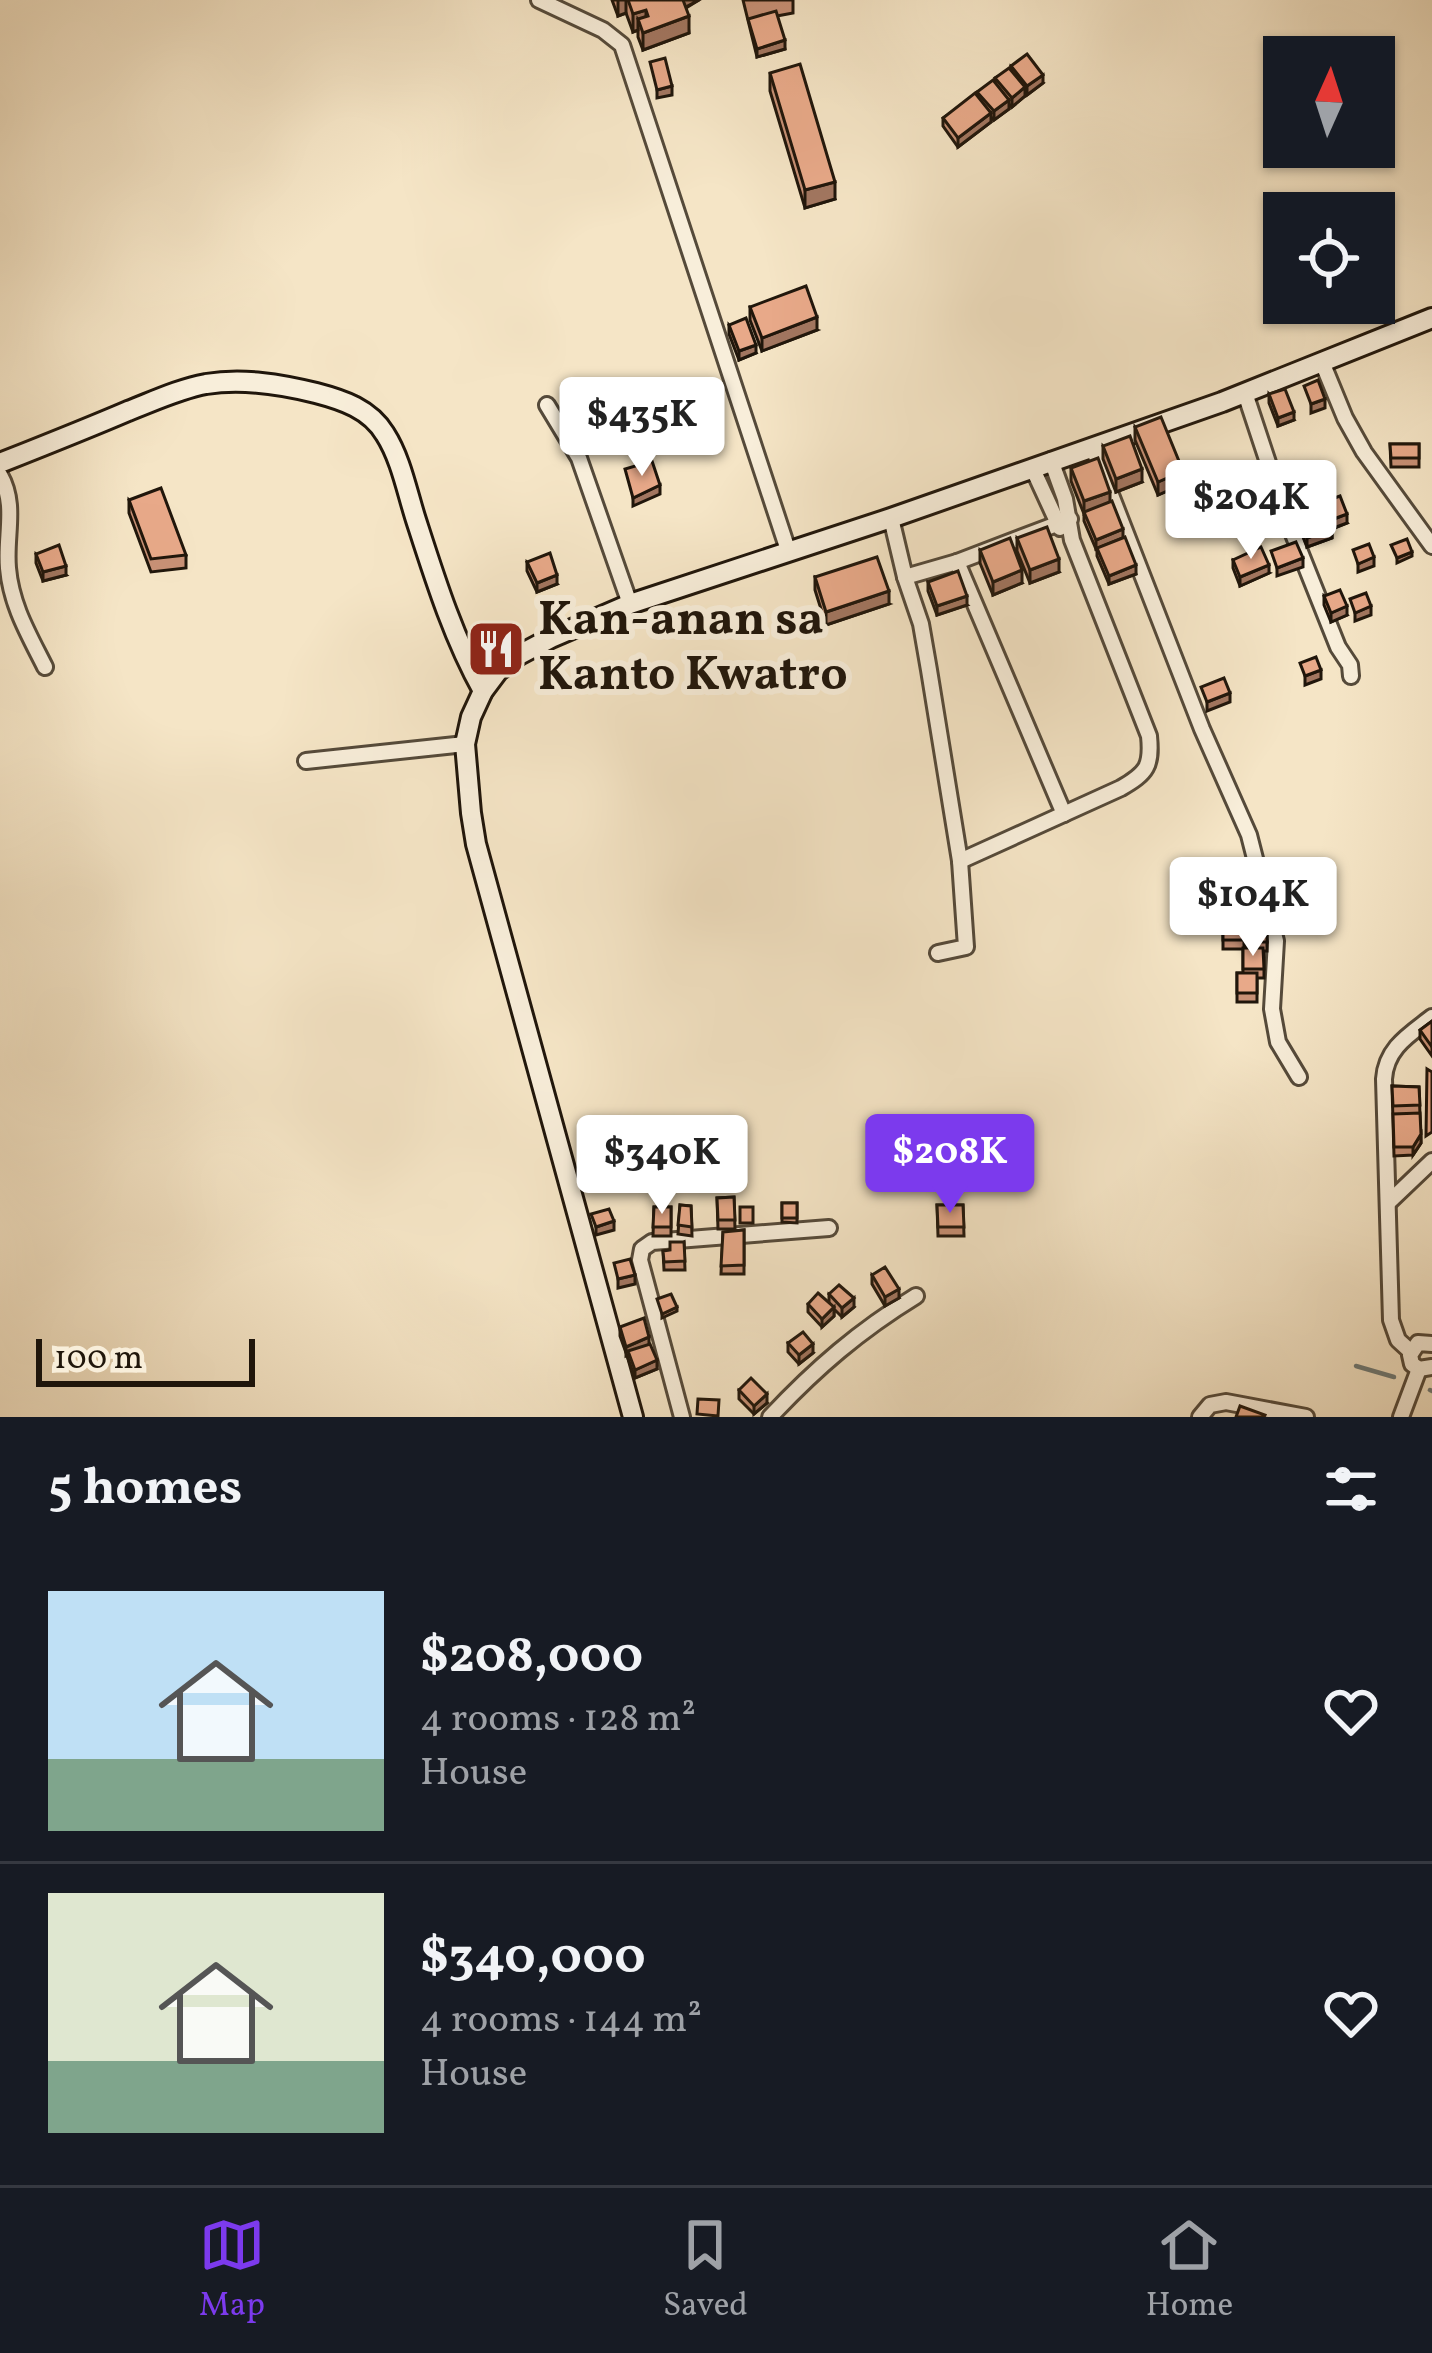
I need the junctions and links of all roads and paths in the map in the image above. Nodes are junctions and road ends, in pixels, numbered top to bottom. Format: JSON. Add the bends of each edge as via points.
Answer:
{"nodes":[{"id":1,"x":539,"y":0,"type":"edge"},
{"id":2,"x":1432,"y":318,"type":"edge"},
{"id":3,"x":1322,"y":362,"type":"junction"},
{"id":4,"x":1244,"y":393,"type":"junction"},
{"id":5,"x":547,"y":405,"type":"dead end"},
{"id":6,"x":1092,"y":446,"type":"junction"},
{"id":7,"x":0,"y":463,"type":"edge"},
{"id":8,"x":1041,"y":463,"type":"junction"},
{"id":9,"x":0,"y":475,"type":"edge"},
{"id":10,"x":891,"y":518,"type":"junction"},
{"id":11,"x":1063,"y":522,"type":"junction"},
{"id":12,"x":1432,"y":546,"type":"edge"},
{"id":13,"x":788,"y":550,"type":"junction"},
{"id":14,"x":956,"y":562,"type":"junction"},
{"id":15,"x":905,"y":578,"type":"junction"},
{"id":16,"x":630,"y":604,"type":"junction"},
{"id":17,"x":45,"y":667,"type":"dead end"},
{"id":18,"x":1351,"y":676,"type":"dead end"},
{"id":19,"x":483,"y":691,"type":"junction"},
{"id":20,"x":465,"y":744,"type":"junction"},
{"id":21,"x":306,"y":761,"type":"dead end"},
{"id":22,"x":1064,"y":814,"type":"junction"},
{"id":23,"x":960,"y":861,"type":"junction"},
{"id":24,"x":938,"y":953,"type":"dead end"},
{"id":25,"x":1432,"y":1017,"type":"edge"},
{"id":26,"x":1299,"y":1077,"type":"dead end"},
{"id":27,"x":1432,"y":1161,"type":"edge"},
{"id":28,"x":1388,"y":1203,"type":"junction"},
{"id":29,"x":829,"y":1228,"type":"dead end"},
{"id":30,"x":916,"y":1296,"type":"dead end"},
{"id":31,"x":1431,"y":1341,"type":"edge"},
{"id":32,"x":1410,"y":1351,"type":"junction"},
{"id":33,"x":1425,"y":1368,"type":"edge"},
{"id":34,"x":1299,"y":1416,"type":"edge"},
{"id":35,"x":633,"y":1417,"type":"edge"},
{"id":36,"x":682,"y":1417,"type":"edge"},
{"id":37,"x":770,"y":1417,"type":"edge"},
{"id":38,"x":1201,"y":1417,"type":"edge"},
{"id":39,"x":1401,"y":1417,"type":"edge"}],
"edges":[{"from":1,"to":13,"type":"street","via":[[622,45]]},
{"from":2,"to":3,"type":"street"},
{"from":3,"to":4,"type":"street"},
{"from":3,"to":12,"type":"street","via":[[1364,452]]},
{"from":4,"to":6,"type":"street"},
{"from":4,"to":18,"type":"street"},
{"from":5,"to":16,"type":"street","via":[[579,458]]},
{"from":6,"to":8,"type":"street"},
{"from":6,"to":26,"type":"street","via":[[1249,835],[1276,941],[1278,1042]]},
{"from":7,"to":19,"type":"street","via":[[205,384],[274,384],[355,405],[386,434],[445,611]]},
{"from":8,"to":10,"type":"street"},
{"from":8,"to":11,"type":"street"},
{"from":9,"to":17,"type":"street","via":[[9,492],[17,612]]},
{"from":10,"to":13,"type":"street"},
{"from":10,"to":15,"type":"street"},
{"from":11,"to":14,"type":"street"},
{"from":11,"to":22,"type":"street","via":[[1150,750],[1139,778]]},
{"from":13,"to":16,"type":"street"},
{"from":14,"to":15,"type":"street"},
{"from":14,"to":22,"type":"street"},
{"from":15,"to":23,"type":"street","via":[[921,624]]},
{"from":16,"to":19,"type":"street","via":[[519,655]]},
{"from":19,"to":20,"type":"street"},
{"from":20,"to":21,"type":"street"},
{"from":20,"to":35,"type":"street","via":[[484,880]]},
{"from":22,"to":23,"type":"street"},
{"from":23,"to":24,"type":"street","via":[[966,947]]},
{"from":25,"to":28,"type":"street","via":[[1385,1066]]},
{"from":27,"to":28,"type":"street"},
{"from":28,"to":32,"type":"street","via":[[1391,1320]]},
{"from":29,"to":36,"type":"street","via":[[642,1249]]},
{"from":30,"to":37,"type":"street","via":[[851,1339]]},
{"from":31,"to":32,"type":"street"},
{"from":32,"to":33,"type":"street"},
{"from":33,"to":39,"type":"street"},
{"from":34,"to":38,"type":"street","via":[[1226,1402]]}]}
